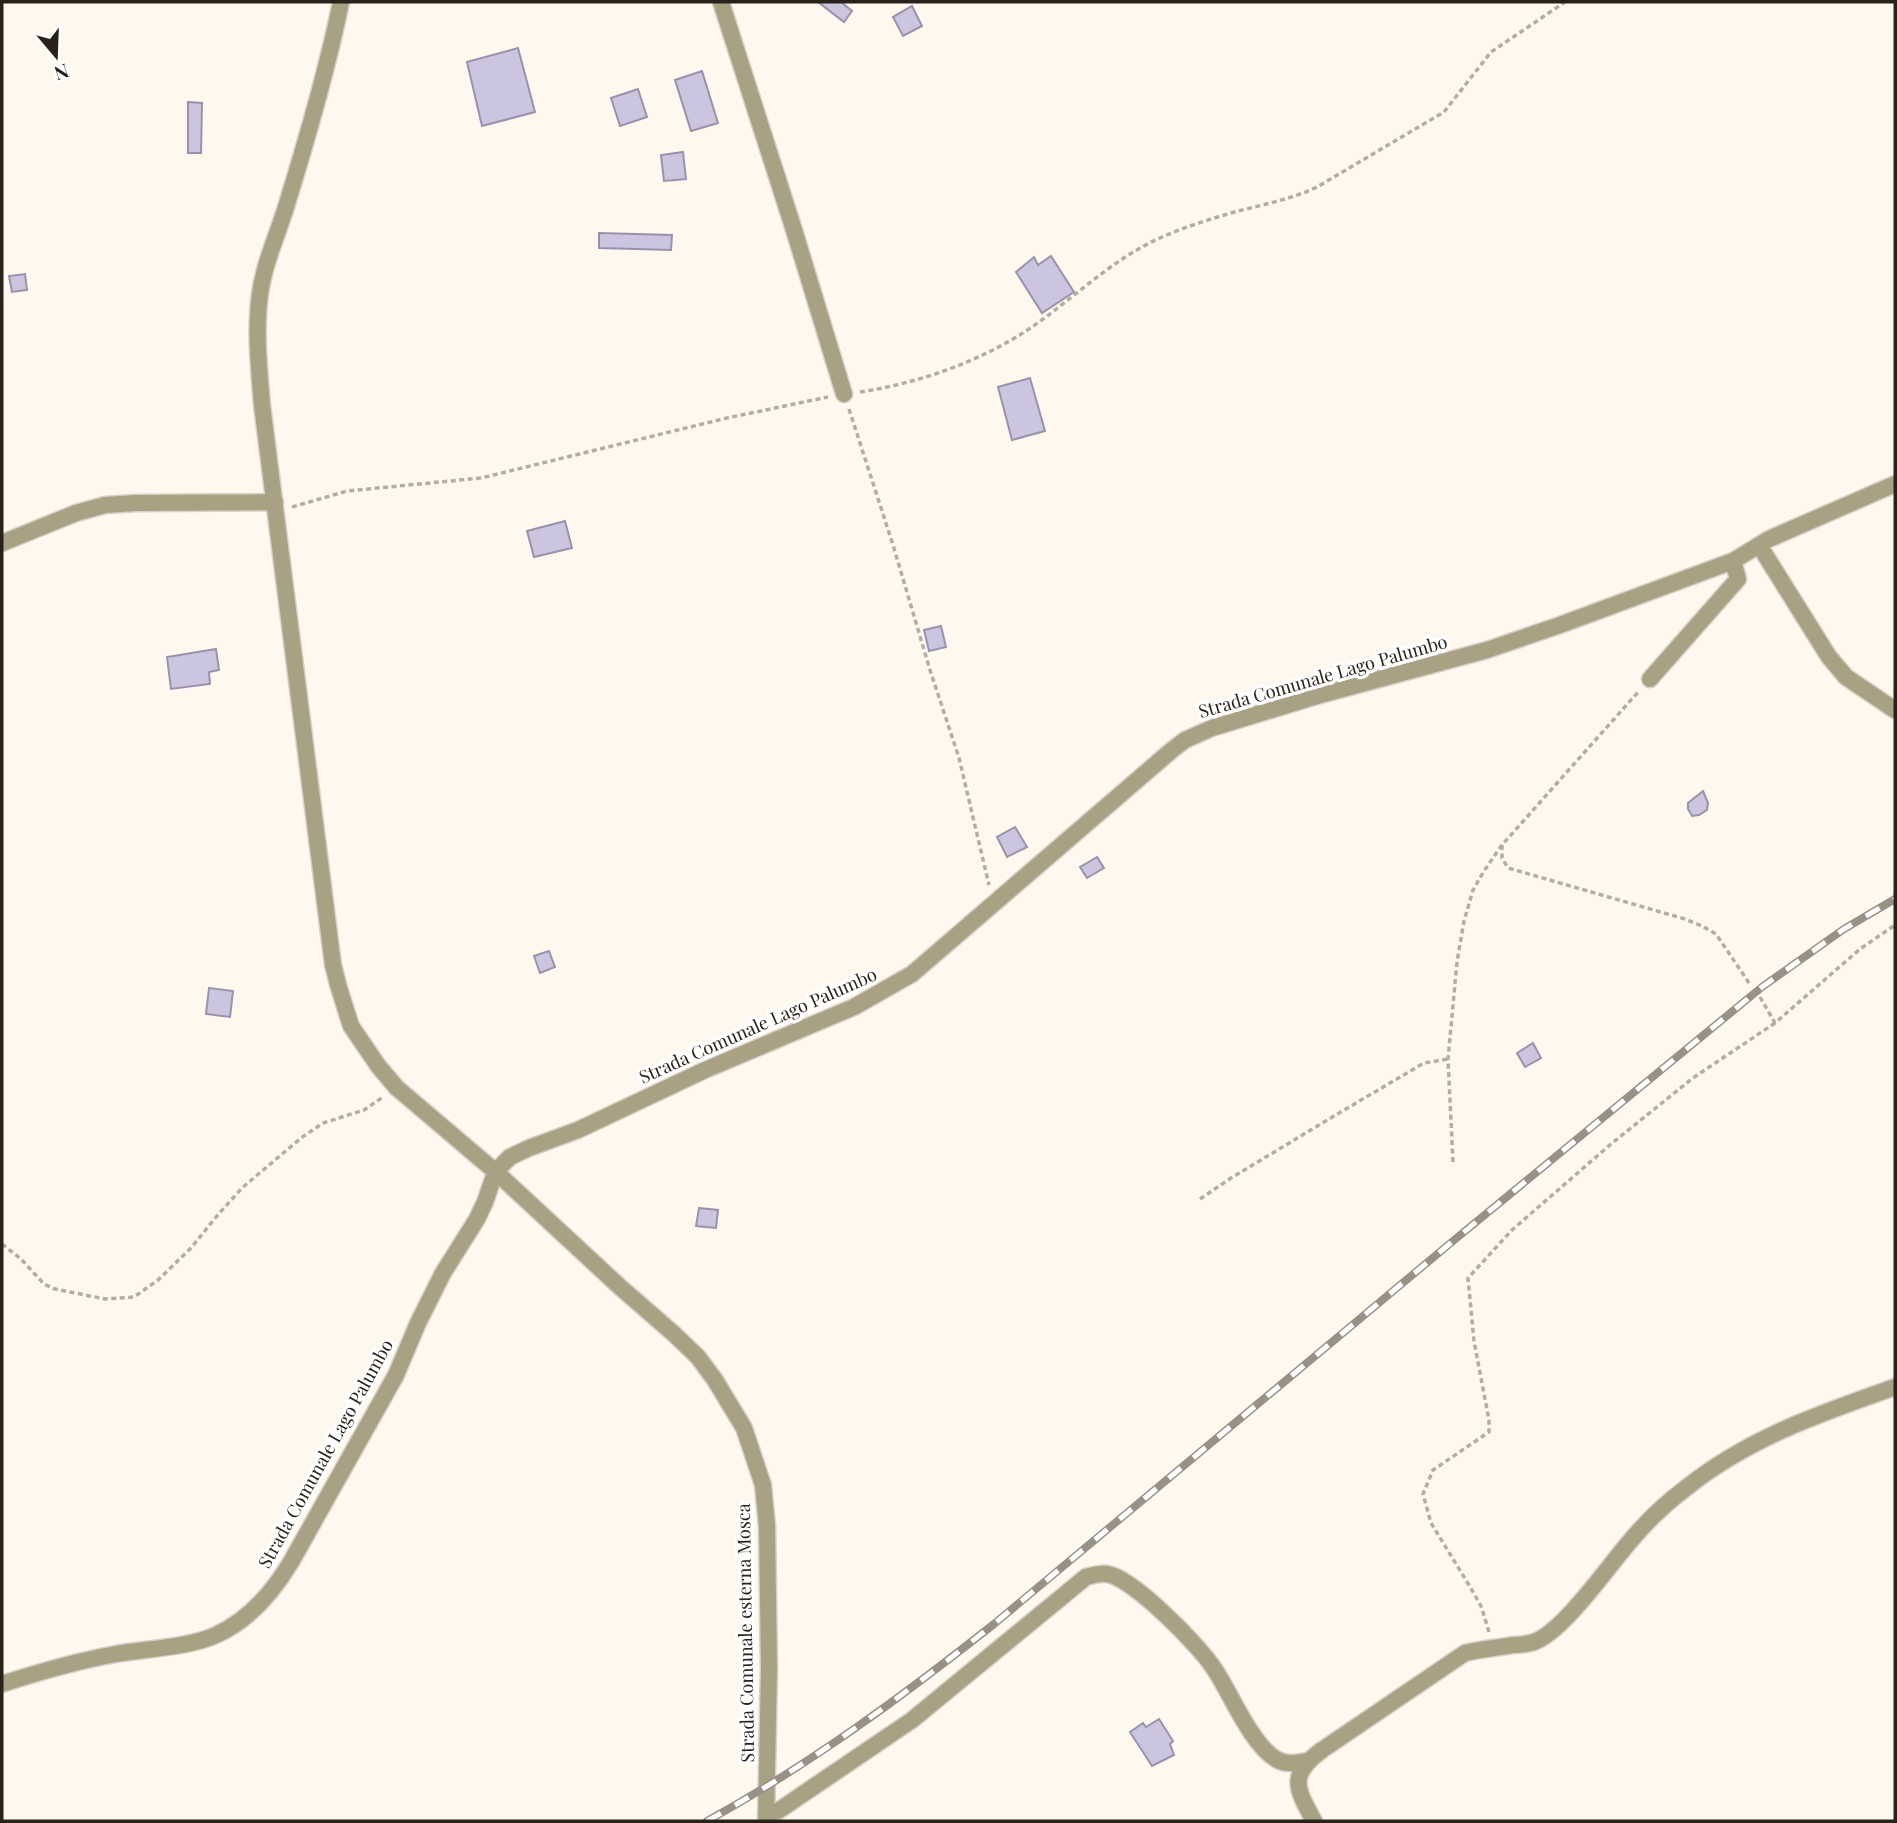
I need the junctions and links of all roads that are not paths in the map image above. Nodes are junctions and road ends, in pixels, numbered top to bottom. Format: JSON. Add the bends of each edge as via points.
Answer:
{"nodes":[{"id":1,"x":341,"y":2,"type":"edge"},
{"id":2,"x":720,"y":2,"type":"edge"},
{"id":3,"x":844,"y":394,"type":"road end"},
{"id":4,"x":1895,"y":484,"type":"edge"},
{"id":5,"x":275,"y":505,"type":"junction"},
{"id":6,"x":2,"y":544,"type":"edge"},
{"id":7,"x":1759,"y":545,"type":"junction"},
{"id":8,"x":1733,"y":561,"type":"junction"},
{"id":9,"x":1650,"y":680,"type":"road end"},
{"id":10,"x":1895,"y":710,"type":"edge"},
{"id":11,"x":496,"y":1173,"type":"junction"},
{"id":12,"x":1895,"y":1387,"type":"edge"},
{"id":13,"x":2,"y":1684,"type":"edge"},
{"id":14,"x":1307,"y":1761,"type":"junction"},
{"id":15,"x":766,"y":1818,"type":"edge"},
{"id":16,"x":1314,"y":1821,"type":"edge"}],
"edges":[{"from":1,"to":5,"type":"street","name":"Strada Comunale esterna Mosca","via":[[260,293],[258,352]]},
{"from":2,"to":3,"type":"street"},
{"from":4,"to":7,"type":"street","name":"Strada Comunale Lago Palumbo"},
{"from":5,"to":6,"type":"street","via":[[105,505]]},
{"from":5,"to":11,"type":"street","name":"Strada Comunale esterna Mosca","via":[[333,965],[351,1026],[397,1088]]},
{"from":7,"to":8,"type":"street","name":"Strada Comunale Lago Palumbo"},
{"from":7,"to":10,"type":"street","via":[[1829,657],[1846,677]]},
{"from":8,"to":9,"type":"street","via":[[1738,579]]},
{"from":8,"to":11,"type":"street","name":"Strada Comunale Lago Palumbo","via":[[1487,650],[1320,695],[1197,735],[1172,750],[912,975],[810,1026],[528,1148],[510,1157]]},
{"from":11,"to":13,"type":"street","name":"Strada Comunale Lago Palumbo","via":[[396,1375],[291,1562],[262,1602],[215,1636],[113,1654]]},
{"from":11,"to":15,"type":"street","name":"Strada Comunale esterna Mosca","via":[[698,1357],[744,1428],[763,1485],[767,1526]]},
{"from":12,"to":14,"type":"street","via":[[1802,1420],[1713,1467],[1653,1517],[1559,1626],[1544,1637],[1465,1653]]},
{"from":14,"to":15,"type":"street","via":[[1279,1761],[1268,1753],[1199,1649],[1121,1578],[1095,1574],[912,1720]]},
{"from":14,"to":16,"type":"street","via":[[1298,1788]]}]}
